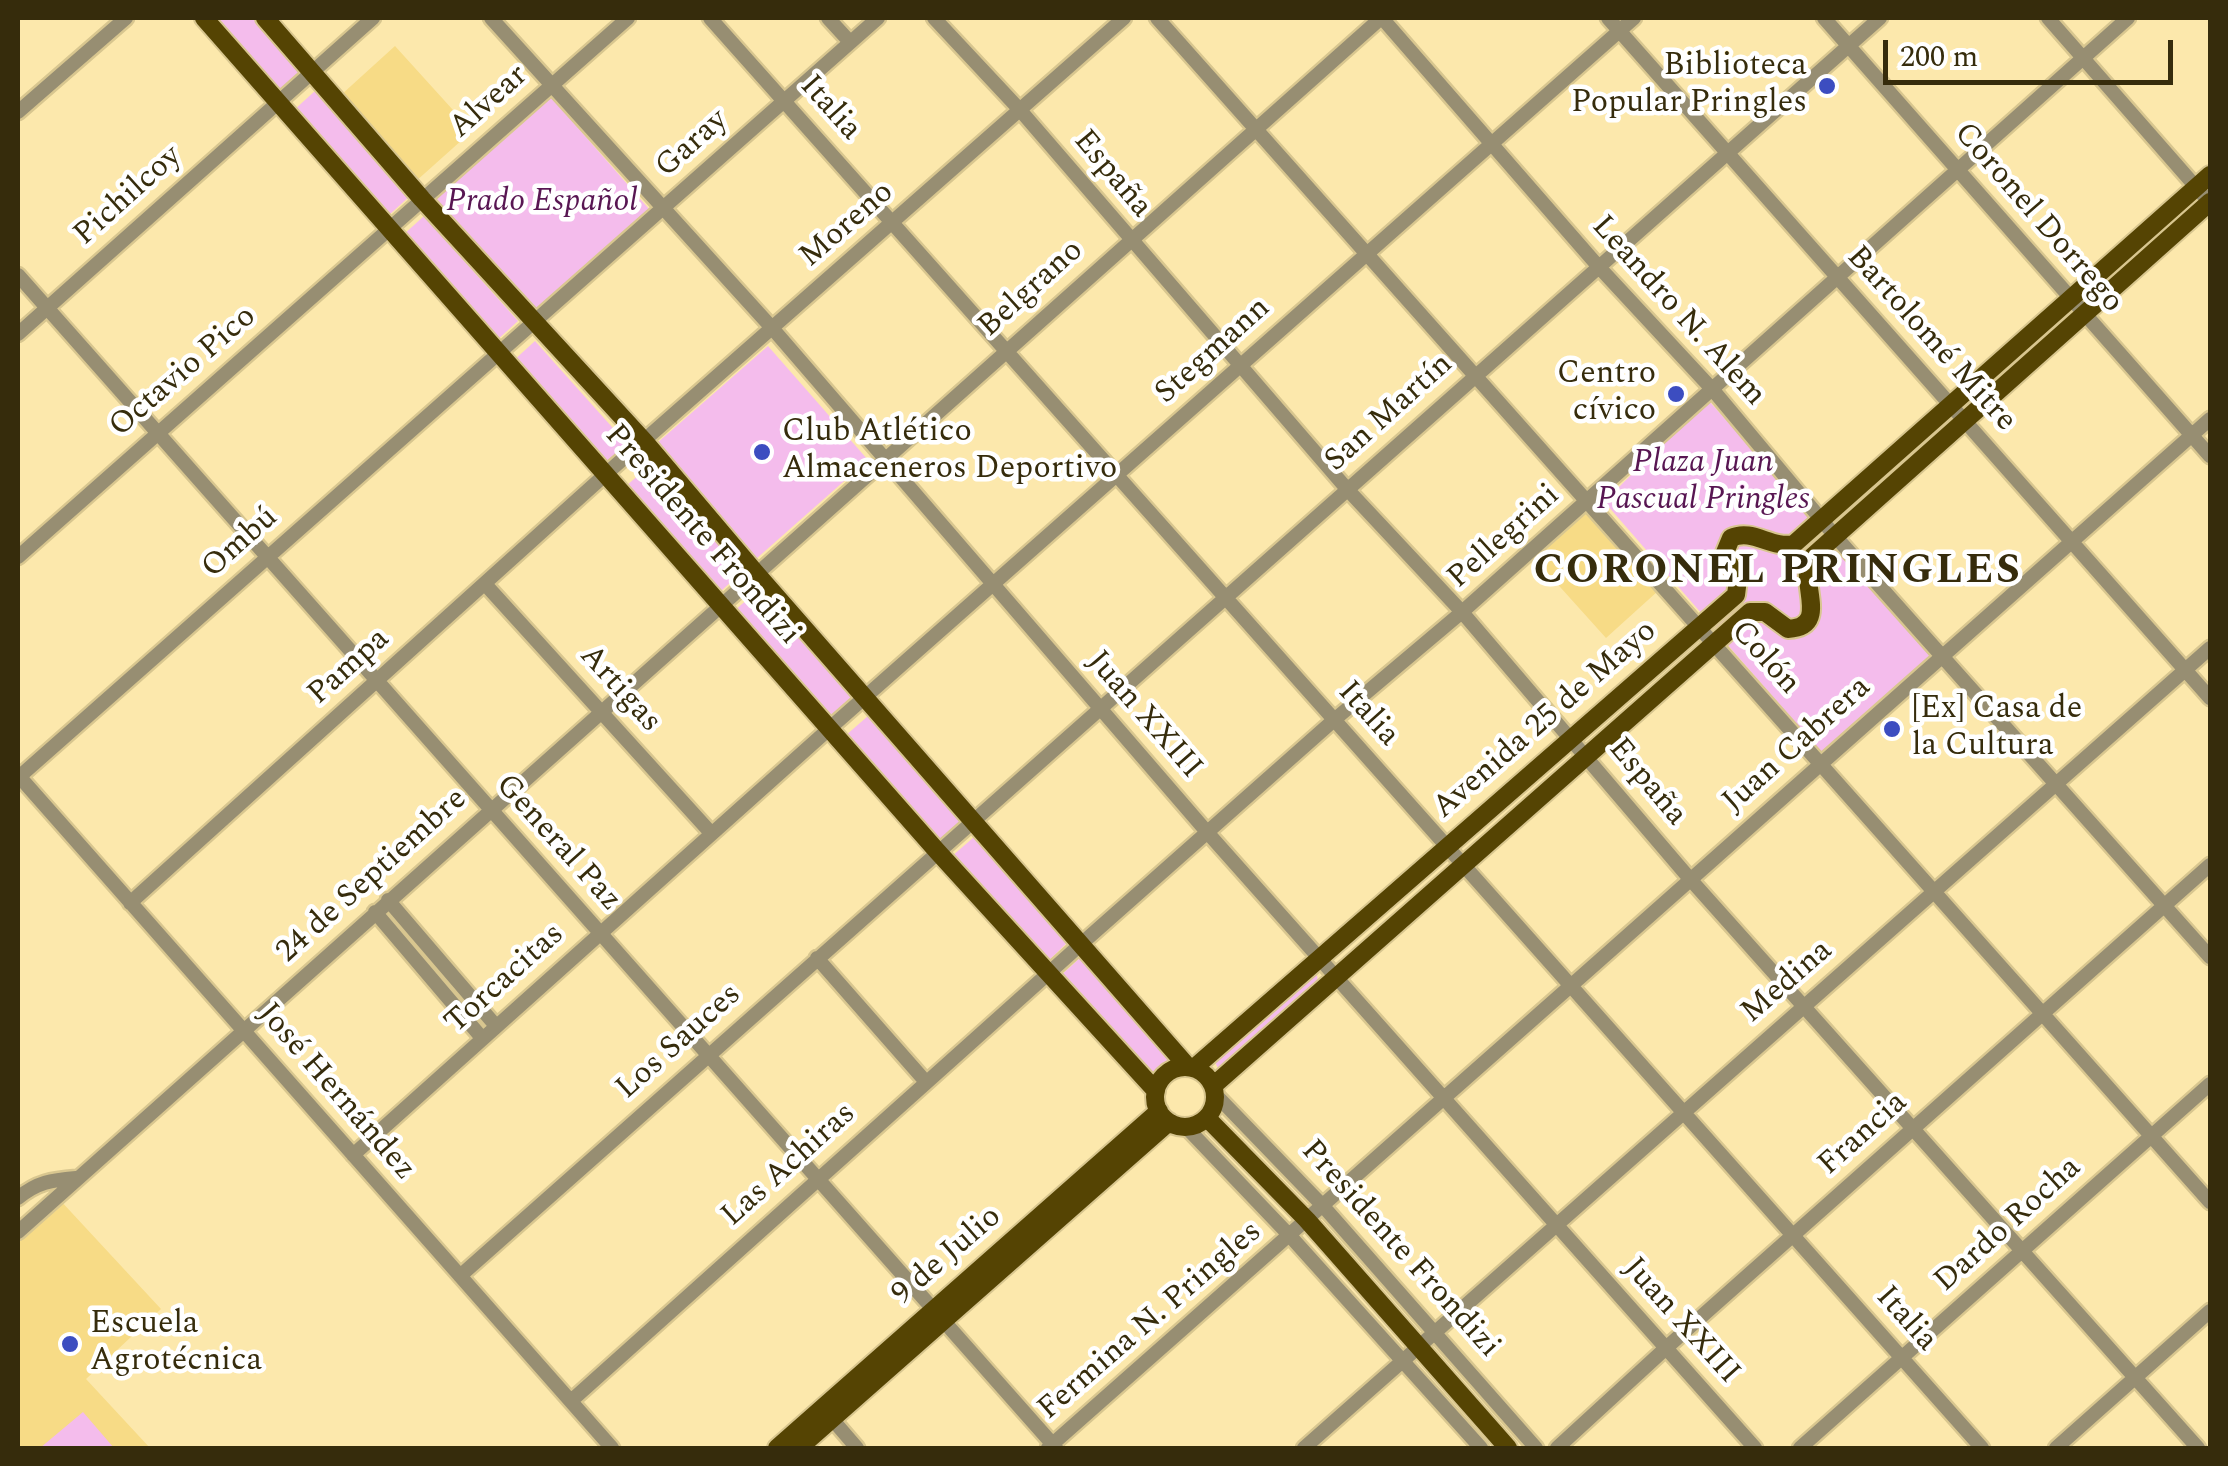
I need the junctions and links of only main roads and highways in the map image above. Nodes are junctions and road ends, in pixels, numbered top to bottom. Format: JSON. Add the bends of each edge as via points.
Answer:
{"nodes":[{"id":1,"x":204,"y":18,"type":"edge"},
{"id":2,"x":265,"y":18,"type":"edge"},
{"id":3,"x":2204,"y":181,"type":"edge"},
{"id":4,"x":2210,"y":203,"type":"edge"},
{"id":5,"x":1191,"y":1067,"type":"junction"},
{"id":6,"x":1214,"y":1090,"type":"junction"},
{"id":7,"x":1156,"y":1091,"type":"junction"},
{"id":8,"x":1207,"y":1118,"type":"junction"},
{"id":9,"x":1171,"y":1120,"type":"junction"},
{"id":10,"x":827,"y":1413,"type":"junction"},
{"id":11,"x":777,"y":1448,"type":"edge"},
{"id":12,"x":799,"y":1448,"type":"edge"},
{"id":13,"x":1508,"y":1448,"type":"edge"}],
"edges":[{"from":1,"to":7,"type":"main road","name":"Presidente Frondizi","via":[[937,852]]},
{"from":2,"to":5,"type":"main road","name":"Presidente Frondizi"},
{"from":3,"to":5,"type":"main road","name":"Avenida 25 de Mayo","via":[[1790,546],[1748,534],[1730,538],[1724,560],[1738,579],[1736,595]]},
{"from":4,"to":6,"type":"main road","name":"Avenida 25 de Mayo","via":[[1808,563],[1807,622],[1788,629],[1755,611],[1713,643]]},
{"from":5,"to":6,"type":"main road"},
{"from":5,"to":7,"type":"main road","via":[[1164,1076]]},
{"from":6,"to":8,"type":"main road"},
{"from":7,"to":9,"type":"main road"},
{"from":8,"to":9,"type":"main road"},
{"from":8,"to":13,"type":"main road","name":"Presidente Frondizi","via":[[1427,1340]]},
{"from":9,"to":10,"type":"main road","name":"9 de Julio"},
{"from":10,"to":11,"type":"main road","name":"9 de Julio"},
{"from":10,"to":12,"type":"main road","name":"9 de Julio"}]}
